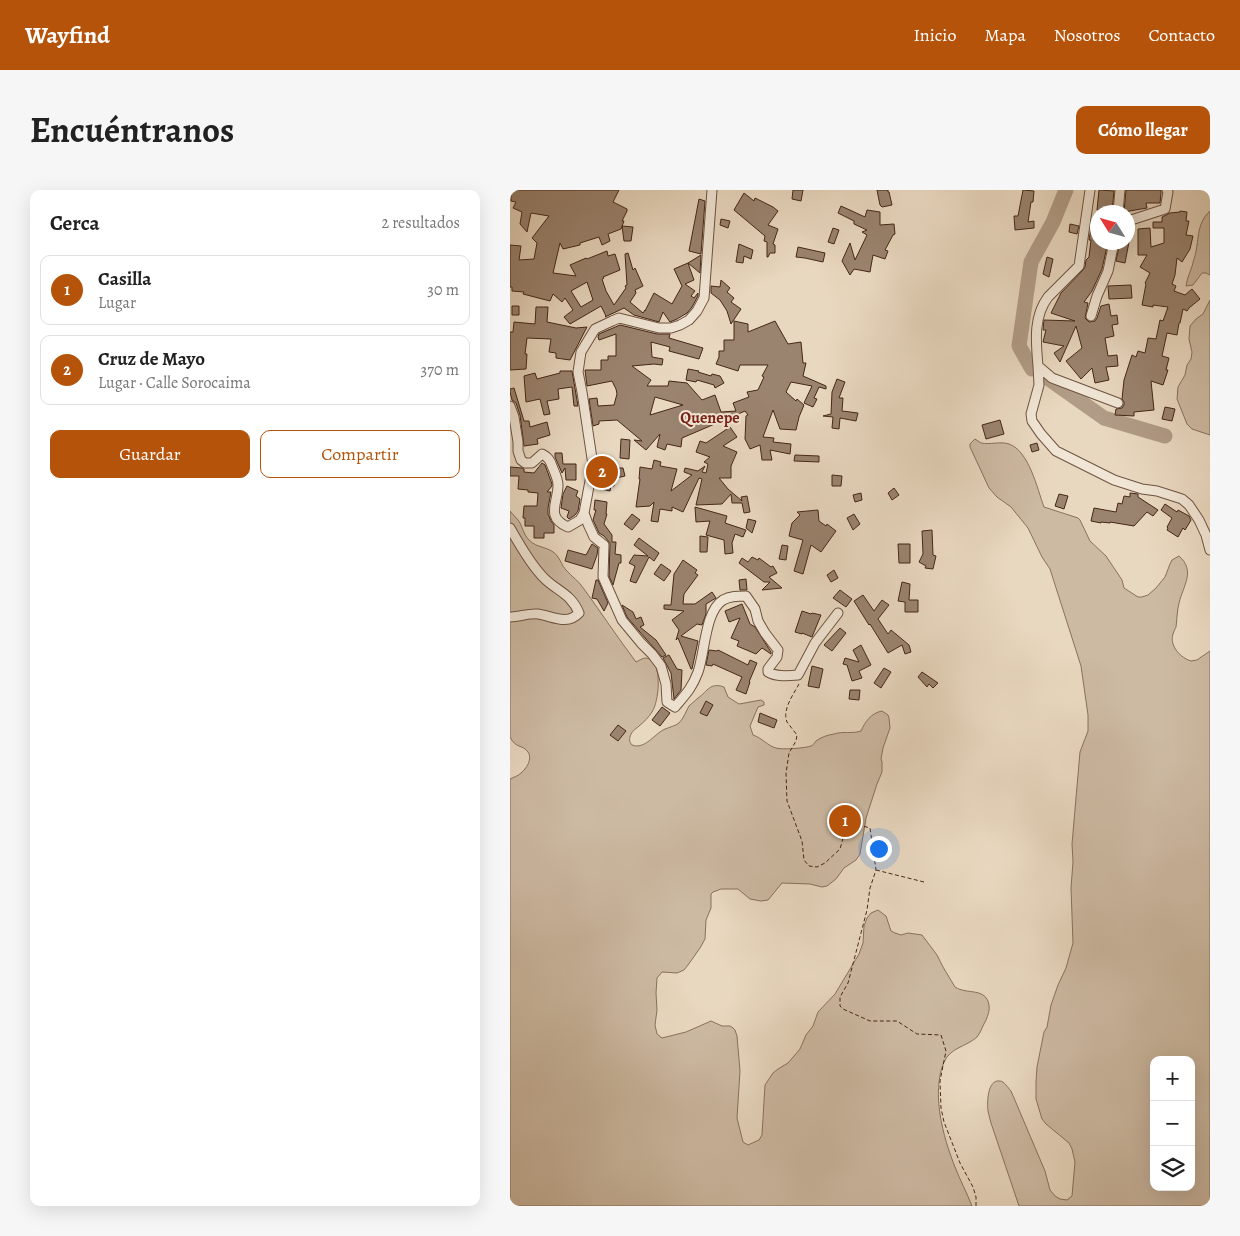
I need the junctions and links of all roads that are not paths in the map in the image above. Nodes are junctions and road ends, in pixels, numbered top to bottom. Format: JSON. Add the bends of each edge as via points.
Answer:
{"nodes":[{"id":1,"x":712,"y":190,"type":"edge"},
{"id":2,"x":1090,"y":190,"type":"edge"},
{"id":3,"x":1120,"y":190,"type":"edge"},
{"id":4,"x":1167,"y":190,"type":"edge"},
{"id":5,"x":1119,"y":205,"type":"edge"},
{"id":6,"x":1135,"y":219,"type":"edge"},
{"id":7,"x":1112,"y":250,"type":"edge"},
{"id":8,"x":1091,"y":316,"type":"dead end"},
{"id":9,"x":1038,"y":366,"type":"junction"},
{"id":10,"x":1118,"y":403,"type":"dead end"},
{"id":11,"x":510,"y":406,"type":"edge"},
{"id":12,"x":584,"y":514,"type":"junction"},
{"id":13,"x":510,"y":528,"type":"edge"},
{"id":14,"x":1210,"y":550,"type":"edge"},
{"id":15,"x":838,"y":613,"type":"dead end"},
{"id":16,"x":510,"y":617,"type":"edge"}],
"edges":[{"from":1,"to":12,"type":"street","via":[[704,298],[697,311],[689,320],[671,328],[619,318],[595,329],[582,352],[578,372],[593,465]]},
{"from":2,"to":9,"type":"street","via":[[1079,266],[1048,297],[1040,312],[1036,331]]},
{"from":3,"to":5,"type":"street"},
{"from":4,"to":6,"type":"street","via":[[1165,209]]},
{"from":7,"to":8,"type":"street"},
{"from":9,"to":10,"type":"street","via":[[1052,378]]},
{"from":9,"to":14,"type":"street","via":[[1032,422],[1056,451],[1114,480],[1182,498],[1199,520]]},
{"from":11,"to":12,"type":"street","via":[[521,460],[532,463],[542,454],[550,459],[558,484],[554,506],[556,518],[568,528]]},
{"from":12,"to":15,"type":"street","via":[[594,536],[604,546],[603,577],[622,620],[661,666],[667,702],[675,707],[690,689],[699,670],[712,614],[724,599],[746,596],[755,608],[758,621],[778,650],[778,657],[768,672],[779,676],[798,676],[815,643]]},
{"from":13,"to":16,"type":"street","via":[[543,578],[565,594],[575,604],[578,613],[574,618],[565,620],[536,614]]}]}
